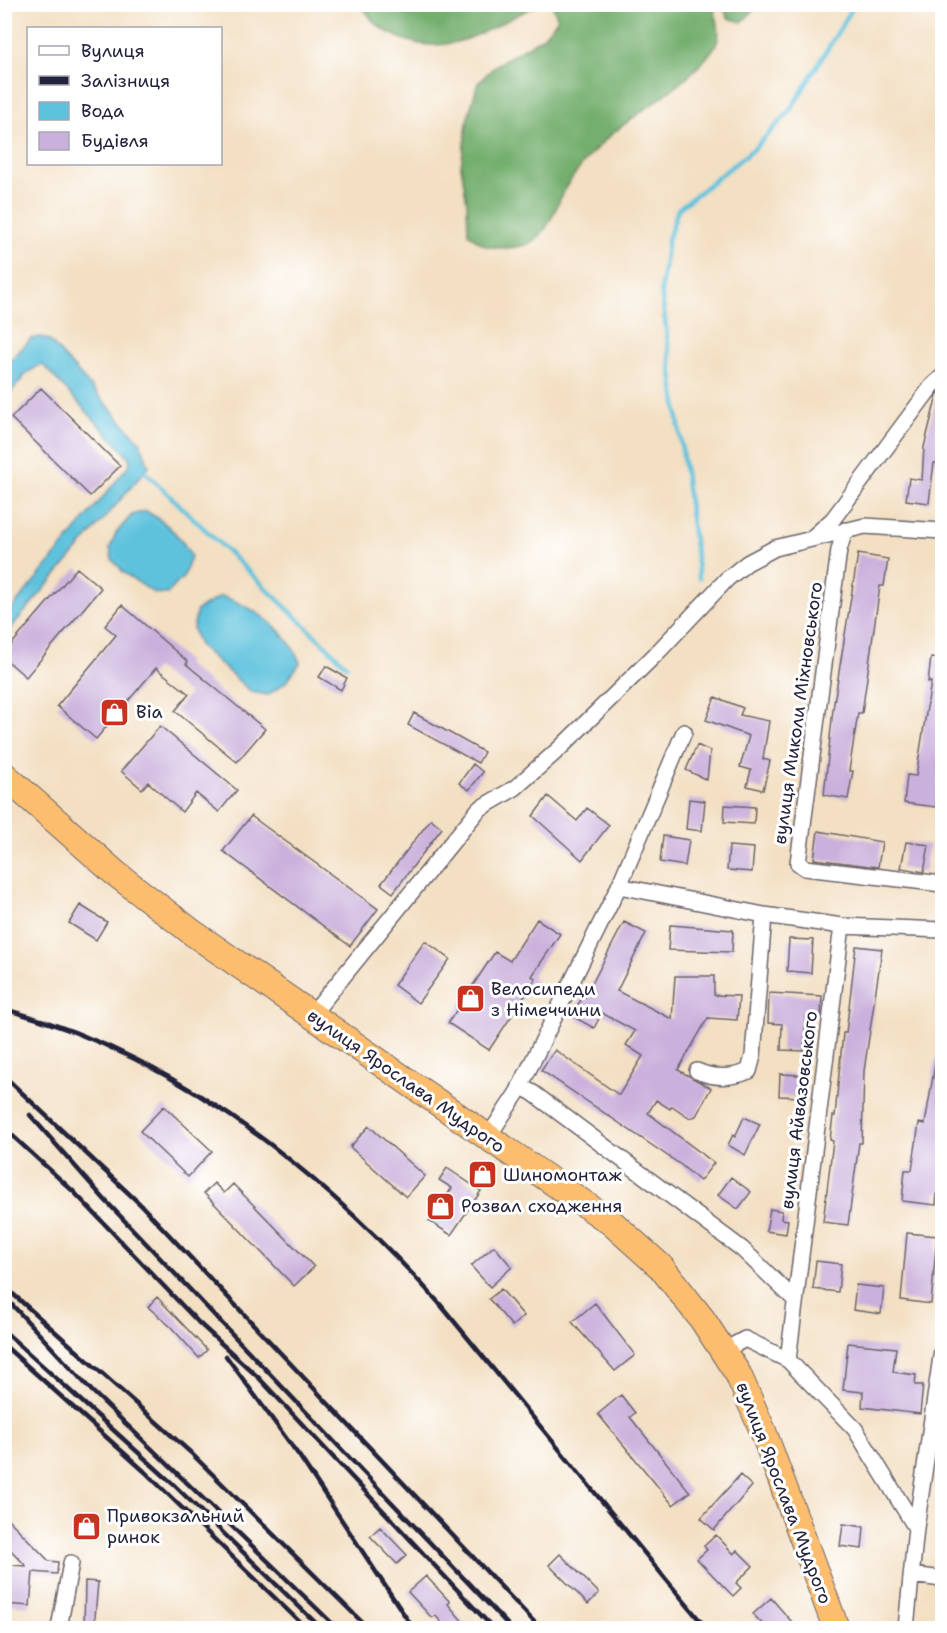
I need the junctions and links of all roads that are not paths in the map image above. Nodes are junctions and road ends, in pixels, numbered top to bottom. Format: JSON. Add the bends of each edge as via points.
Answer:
{"nodes":[{"id":1,"x":942,"y":377,"type":"edge"},
{"id":2,"x":845,"y":530,"type":"junction"},
{"id":3,"x":942,"y":531,"type":"edge"},
{"id":4,"x":812,"y":538,"type":"junction"},
{"id":5,"x":684,"y":732,"type":"dead end"},
{"id":6,"x":4,"y":776,"type":"edge"},
{"id":7,"x":942,"y":884,"type":"edge"},
{"id":8,"x":618,"y":886,"type":"junction"},
{"id":9,"x":764,"y":915,"type":"junction"},
{"id":10,"x":842,"y":926,"type":"junction"},
{"id":11,"x":942,"y":930,"type":"edge"},
{"id":12,"x":311,"y":1016,"type":"junction"},
{"id":13,"x":697,"y":1071,"type":"dead end"},
{"id":14,"x":520,"y":1086,"type":"junction"},
{"id":15,"x":488,"y":1137,"type":"junction"},
{"id":16,"x":794,"y":1299,"type":"junction"},
{"id":17,"x":942,"y":1350,"type":"edge"},
{"id":18,"x":723,"y":1351,"type":"junction"},
{"id":19,"x":788,"y":1360,"type":"junction"},
{"id":20,"x":936,"y":1437,"type":"edge"},
{"id":21,"x":916,"y":1528,"type":"junction"},
{"id":22,"x":71,"y":1563,"type":"dead end"},
{"id":23,"x":912,"y":1575,"type":"junction"},
{"id":24,"x":942,"y":1579,"type":"edge"},
{"id":25,"x":59,"y":1629,"type":"edge"},
{"id":26,"x":836,"y":1629,"type":"edge"},
{"id":27,"x":906,"y":1629,"type":"edge"}],
"edges":[{"from":1,"to":4,"type":"street","via":[[833,519]]},
{"from":2,"to":3,"type":"street","via":[[865,526]]},
{"from":2,"to":4,"type":"street"},
{"from":2,"to":7,"type":"street","name":"вулиця Миколи Міхновського","via":[[839,550],[798,862],[805,868]]},
{"from":4,"to":12,"type":"street","via":[[776,548],[727,579],[559,749],[515,788],[479,809]]},
{"from":5,"to":8,"type":"street"},
{"from":6,"to":12,"type":"highway","name":"вулиця Ярослава Мудрого","via":[[115,873]]},
{"from":8,"to":9,"type":"street"},
{"from":8,"to":14,"type":"street"},
{"from":9,"to":10,"type":"street"},
{"from":9,"to":13,"type":"street","via":[[749,1071],[734,1077]]},
{"from":10,"to":11,"type":"street"},
{"from":10,"to":16,"type":"street","name":"вулиця Айвазовського"},
{"from":12,"to":15,"type":"highway","name":"вулиця Ярослава Мудрого"},
{"from":14,"to":15,"type":"street"},
{"from":14,"to":16,"type":"street","via":[[742,1249]]},
{"from":15,"to":18,"type":"highway","name":"вулиця Ярослава Мудрого","via":[[612,1223],[661,1267]]},
{"from":16,"to":19,"type":"street","name":"вулиця Айвазовського"},
{"from":17,"to":20,"type":"street"},
{"from":18,"to":19,"type":"street","via":[[745,1339]]},
{"from":18,"to":26,"type":"highway","name":"вулиця Ярослава Мудрого","via":[[738,1374],[763,1431]]},
{"from":19,"to":21,"type":"street","via":[[855,1429]]},
{"from":20,"to":21,"type":"street"},
{"from":21,"to":23,"type":"street"},
{"from":22,"to":25,"type":"street"},
{"from":23,"to":24,"type":"street"},
{"from":23,"to":27,"type":"street"}]}
